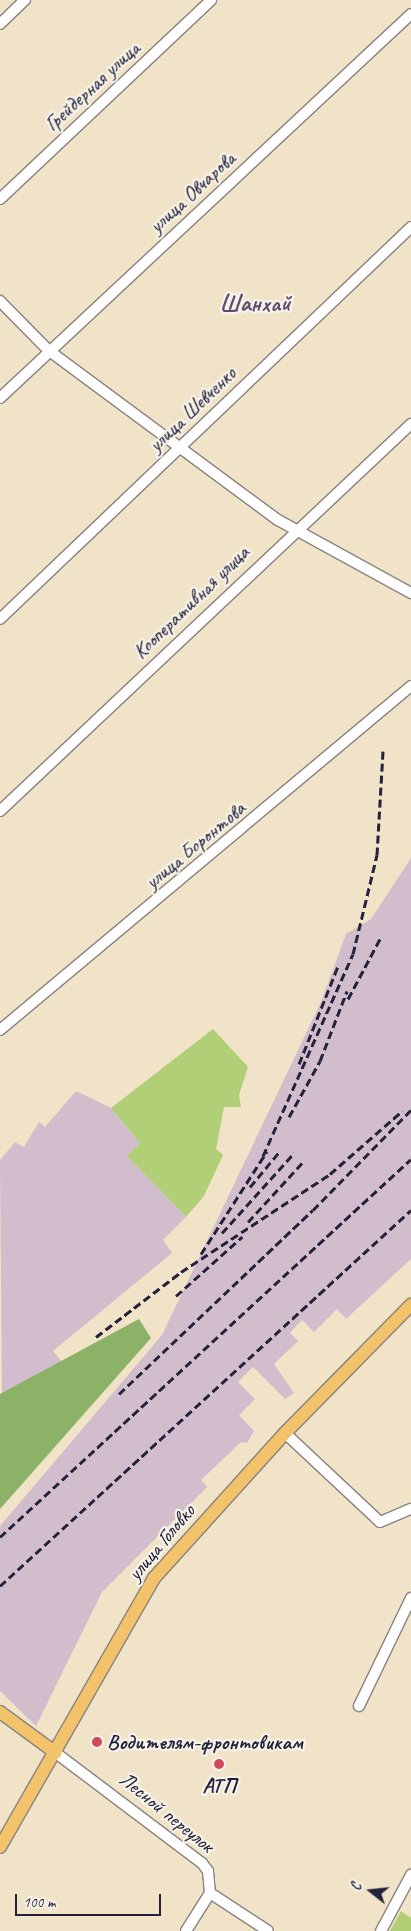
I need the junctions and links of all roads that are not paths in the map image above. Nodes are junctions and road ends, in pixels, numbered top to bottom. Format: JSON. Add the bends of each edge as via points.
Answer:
{"nodes":[{"id":1,"x":25,"y":0,"type":"edge"},
{"id":2,"x":211,"y":0,"type":"edge"},
{"id":3,"x":411,"y":14,"type":"edge"},
{"id":4,"x":0,"y":24,"type":"edge"},
{"id":5,"x":0,"y":199,"type":"edge"},
{"id":6,"x":411,"y":227,"type":"edge"},
{"id":7,"x":0,"y":301,"type":"edge"},
{"id":8,"x":48,"y":350,"type":"junction"},
{"id":9,"x":0,"y":398,"type":"edge"},
{"id":10,"x":411,"y":424,"type":"edge"},
{"id":11,"x":179,"y":447,"type":"junction"},
{"id":12,"x":295,"y":529,"type":"junction"},
{"id":13,"x":411,"y":593,"type":"edge"},
{"id":14,"x":0,"y":620,"type":"edge"},
{"id":15,"x":411,"y":686,"type":"edge"},
{"id":16,"x":0,"y":811,"type":"edge"},
{"id":17,"x":0,"y":1030,"type":"edge"},
{"id":18,"x":411,"y":1305,"type":"edge"},
{"id":19,"x":286,"y":1432,"type":"junction"},
{"id":20,"x":411,"y":1509,"type":"edge"},
{"id":21,"x":411,"y":1598,"type":"edge"},
{"id":22,"x":359,"y":1706,"type":"dead end"},
{"id":23,"x":0,"y":1712,"type":"edge"},
{"id":24,"x":56,"y":1752,"type":"junction"},
{"id":25,"x":0,"y":1847,"type":"edge"},
{"id":26,"x":411,"y":1875,"type":"edge"},
{"id":27,"x":210,"y":1893,"type":"junction"},
{"id":28,"x":272,"y":1930,"type":"edge"},
{"id":29,"x":186,"y":1931,"type":"edge"},
{"id":30,"x":381,"y":1931,"type":"edge"}],
"edges":[{"from":1,"to":4,"type":"street"},
{"from":2,"to":5,"type":"street","name":"Грейдерная улица"},
{"from":3,"to":8,"type":"street","name":"улица Овчарова"},
{"from":6,"to":11,"type":"street","name":"улица Шевченко"},
{"from":7,"to":8,"type":"street"},
{"from":8,"to":9,"type":"street","name":"улица Овчарова"},
{"from":8,"to":11,"type":"street"},
{"from":10,"to":12,"type":"street","name":"Кооперативная улица"},
{"from":11,"to":12,"type":"street"},
{"from":11,"to":14,"type":"street","name":"улица Шевченко"},
{"from":12,"to":13,"type":"street"},
{"from":12,"to":16,"type":"street","name":"Кооперативная улица"},
{"from":15,"to":17,"type":"street","name":"улица Боронтова"},
{"from":18,"to":19,"type":"main road","name":"улица Головко"},
{"from":19,"to":20,"type":"street","via":[[380,1522]]},
{"from":19,"to":24,"type":"main road","name":"улица Головко","via":[[154,1578]]},
{"from":21,"to":22,"type":"street"},
{"from":23,"to":24,"type":"main road","name":"Лесной переулок"},
{"from":24,"to":25,"type":"main road","name":"улица Головко"},
{"from":24,"to":27,"type":"street","name":"Лесной переулок","via":[[202,1862],[208,1871]]},
{"from":26,"to":30,"type":"street"},
{"from":27,"to":28,"type":"street"},
{"from":27,"to":29,"type":"street"}]}
